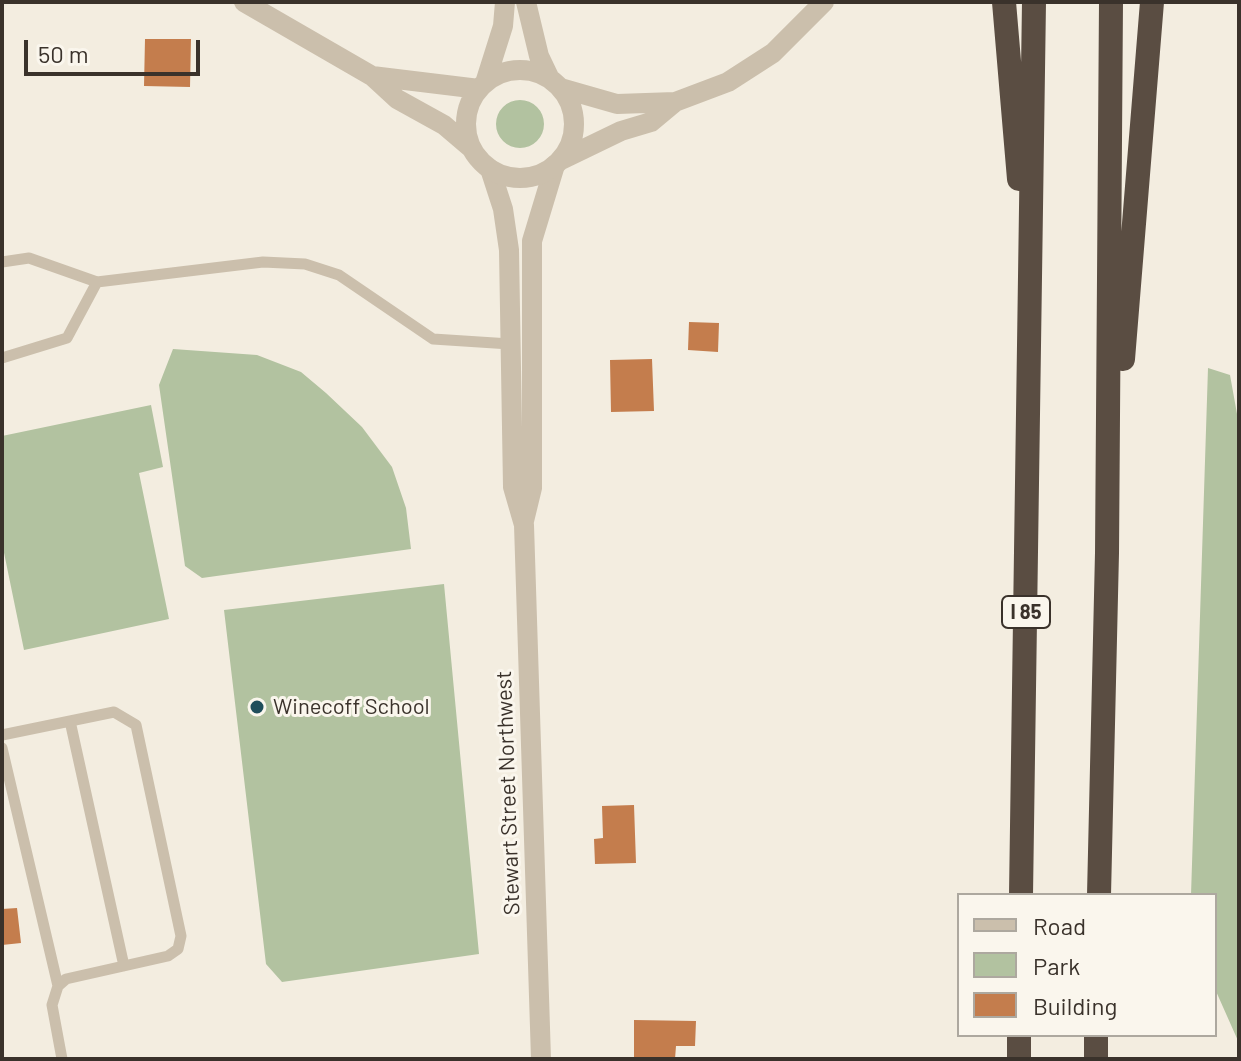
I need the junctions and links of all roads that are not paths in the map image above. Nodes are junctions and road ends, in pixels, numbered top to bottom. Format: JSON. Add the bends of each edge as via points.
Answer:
{"nodes":[{"id":1,"x":244,"y":2,"type":"edge"},
{"id":2,"x":505,"y":2,"type":"edge"},
{"id":3,"x":526,"y":2,"type":"edge"},
{"id":4,"x":824,"y":2,"type":"edge"},
{"id":5,"x":1004,"y":2,"type":"edge"},
{"id":6,"x":1034,"y":2,"type":"edge"},
{"id":7,"x":1111,"y":2,"type":"edge"},
{"id":8,"x":1152,"y":2,"type":"edge"},
{"id":9,"x":372,"y":76,"type":"junction"},
{"id":10,"x":555,"y":84,"type":"junction"},
{"id":11,"x":482,"y":86,"type":"junction"},
{"id":12,"x":675,"y":102,"type":"junction"},
{"id":13,"x":471,"y":148,"type":"junction"},
{"id":14,"x":558,"y":162,"type":"junction"},
{"id":15,"x":490,"y":169,"type":"junction"},
{"id":16,"x":2,"y":262,"type":"edge"},
{"id":17,"x":97,"y":282,"type":"junction"},
{"id":18,"x":1031,"y":329,"type":"junction"},
{"id":19,"x":510,"y":344,"type":"junction"},
{"id":20,"x":2,"y":358,"type":"edge"},
{"id":21,"x":524,"y":525,"type":"junction"},
{"id":22,"x":1107,"y":553,"type":"junction"},
{"id":23,"x":70,"y":721,"type":"junction"},
{"id":24,"x":2,"y":735,"type":"edge"},
{"id":25,"x":2,"y":748,"type":"edge"},
{"id":26,"x":1021,"y":893,"type":"edge"},
{"id":27,"x":1099,"y":893,"type":"edge"},
{"id":28,"x":124,"y":966,"type":"junction"},
{"id":29,"x":58,"y":986,"type":"junction"},
{"id":30,"x":1019,"y":1037,"type":"edge"},
{"id":31,"x":1096,"y":1037,"type":"edge"},
{"id":32,"x":62,"y":1059,"type":"edge"},
{"id":33,"x":541,"y":1059,"type":"edge"},
{"id":34,"x":1019,"y":1059,"type":"edge"},
{"id":35,"x":1096,"y":1059,"type":"edge"}],
"edges":[{"from":1,"to":9,"type":"street"},
{"from":2,"to":11,"type":"street","via":[[503,26]]},
{"from":3,"to":10,"type":"street","via":[[539,56]]},
{"from":4,"to":12,"type":"street","via":[[773,53],[728,82]]},
{"from":5,"to":18,"type":"highway"},
{"from":6,"to":18,"type":"highway","number":"I 85"},
{"from":7,"to":22,"type":"highway"},
{"from":8,"to":22,"type":"highway"},
{"from":9,"to":11,"type":"street"},
{"from":9,"to":13,"type":"street"},
{"from":10,"to":11,"type":"street","via":[[524,70],[496,75]]},
{"from":10,"to":12,"type":"street","via":[[617,104]]},
{"from":10,"to":14,"type":"street","via":[[568,99],[574,124]]},
{"from":11,"to":13,"type":"street","via":[[472,99],[466,123]]},
{"from":12,"to":14,"type":"street","via":[[651,122]]},
{"from":13,"to":15,"type":"street"},
{"from":14,"to":15,"type":"street","via":[[530,177]]},
{"from":14,"to":21,"type":"street","name":"Stewart Street Northwest","via":[[532,241],[532,488]]},
{"from":15,"to":19,"type":"street","name":"Stewart Street Northwest","via":[[507,224]]},
{"from":16,"to":17,"type":"lane","via":[[29,258]]},
{"from":17,"to":19,"type":"lane","via":[[263,262],[305,264],[339,275],[433,339]]},
{"from":17,"to":20,"type":"lane","via":[[67,338]]},
{"from":18,"to":26,"type":"highway","number":"I 85"},
{"from":19,"to":21,"type":"street","name":"Stewart Street Northwest","via":[[513,487]]},
{"from":21,"to":33,"type":"street","name":"Stewart Street Northwest"},
{"from":22,"to":27,"type":"highway"},
{"from":23,"to":24,"type":"lane"},
{"from":23,"to":28,"type":"lane"},
{"from":23,"to":28,"type":"lane","via":[[114,712],[136,725],[181,936],[178,949],[168,956]]},
{"from":25,"to":29,"type":"lane"},
{"from":28,"to":29,"type":"lane","via":[[66,979]]},
{"from":29,"to":32,"type":"lane","via":[[52,1005]]},
{"from":30,"to":34,"type":"highway"},
{"from":31,"to":35,"type":"highway"}]}
